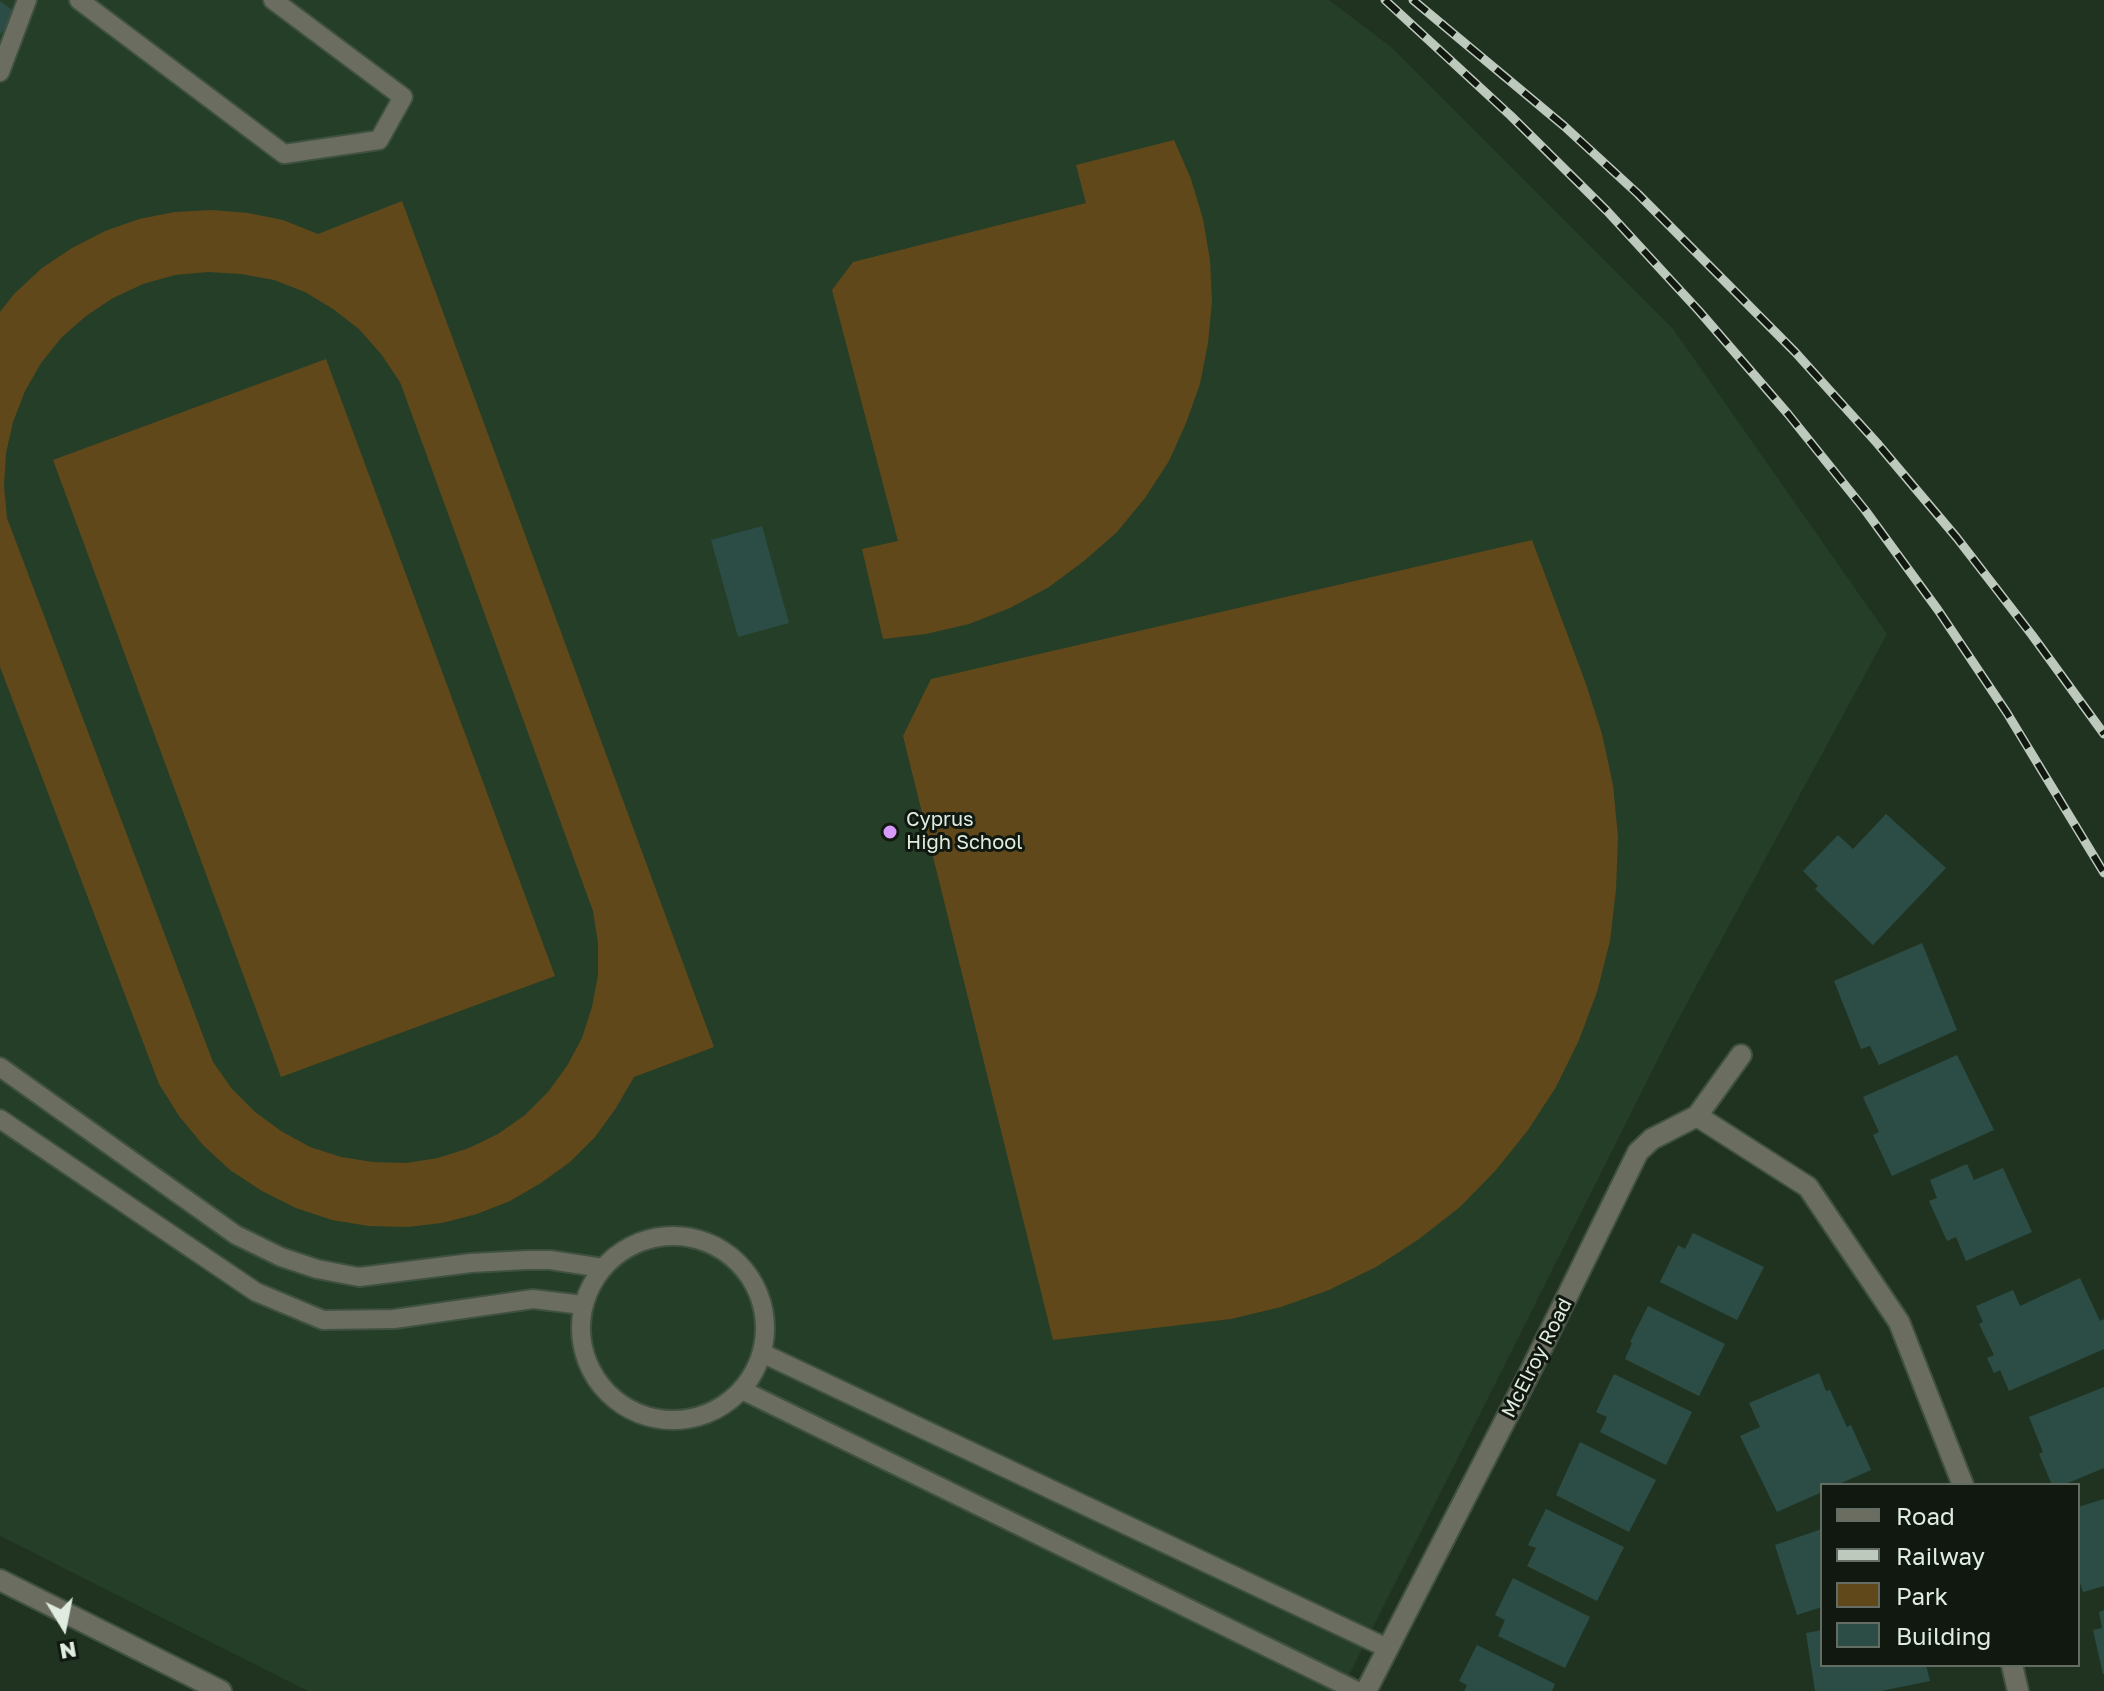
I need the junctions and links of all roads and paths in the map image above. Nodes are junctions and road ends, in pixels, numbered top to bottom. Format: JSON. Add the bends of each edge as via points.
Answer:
{"nodes":[{"id":1,"x":27,"y":0,"type":"edge"},
{"id":2,"x":79,"y":0,"type":"edge"},
{"id":3,"x":273,"y":0,"type":"edge"},
{"id":4,"x":0,"y":72,"type":"edge"},
{"id":5,"x":1741,"y":1055,"type":"dead end"},
{"id":6,"x":0,"y":1067,"type":"edge"},
{"id":7,"x":1697,"y":1116,"type":"junction"},
{"id":8,"x":0,"y":1119,"type":"edge"},
{"id":9,"x":603,"y":1268,"type":"junction"},
{"id":10,"x":583,"y":1305,"type":"junction"},
{"id":11,"x":762,"y":1353,"type":"junction"},
{"id":12,"x":742,"y":1390,"type":"junction"},
{"id":13,"x":1962,"y":1483,"type":"edge"},
{"id":14,"x":0,"y":1580,"type":"edge"},
{"id":15,"x":1387,"y":1648,"type":"junction"},
{"id":16,"x":2012,"y":1667,"type":"edge"},
{"id":17,"x":221,"y":1691,"type":"edge"},
{"id":18,"x":1357,"y":1691,"type":"edge"},
{"id":19,"x":1366,"y":1691,"type":"edge"},
{"id":20,"x":2018,"y":1691,"type":"edge"}],
"edges":[{"from":1,"to":4,"type":"lane"},
{"from":2,"to":3,"type":"lane","via":[[284,154],[379,140],[403,97]]},
{"from":5,"to":7,"type":"street","name":"McElroy Road"},
{"from":6,"to":9,"type":"lane","via":[[236,1235],[305,1265],[359,1277],[527,1260]]},
{"from":7,"to":13,"type":"street","via":[[1808,1187],[1899,1322]]},
{"from":7,"to":15,"type":"street","name":"McElroy Road","via":[[1638,1152]]},
{"from":8,"to":10,"type":"lane","via":[[256,1292],[323,1320],[394,1319],[533,1299]]},
{"from":9,"to":10,"type":"lane"},
{"from":9,"to":11,"type":"lane","via":[[616,1254],[643,1240],[673,1235],[704,1240],[730,1255],[751,1277],[763,1305]]},
{"from":10,"to":12,"type":"lane","via":[[580,1335],[587,1365],[604,1391],[627,1409],[657,1420],[688,1420],[717,1409]]},
{"from":11,"to":12,"type":"lane"},
{"from":11,"to":15,"type":"lane"},
{"from":12,"to":18,"type":"lane"},
{"from":14,"to":17,"type":"street"},
{"from":15,"to":19,"type":"street","name":"McElroy Road"},
{"from":16,"to":20,"type":"street"}]}
